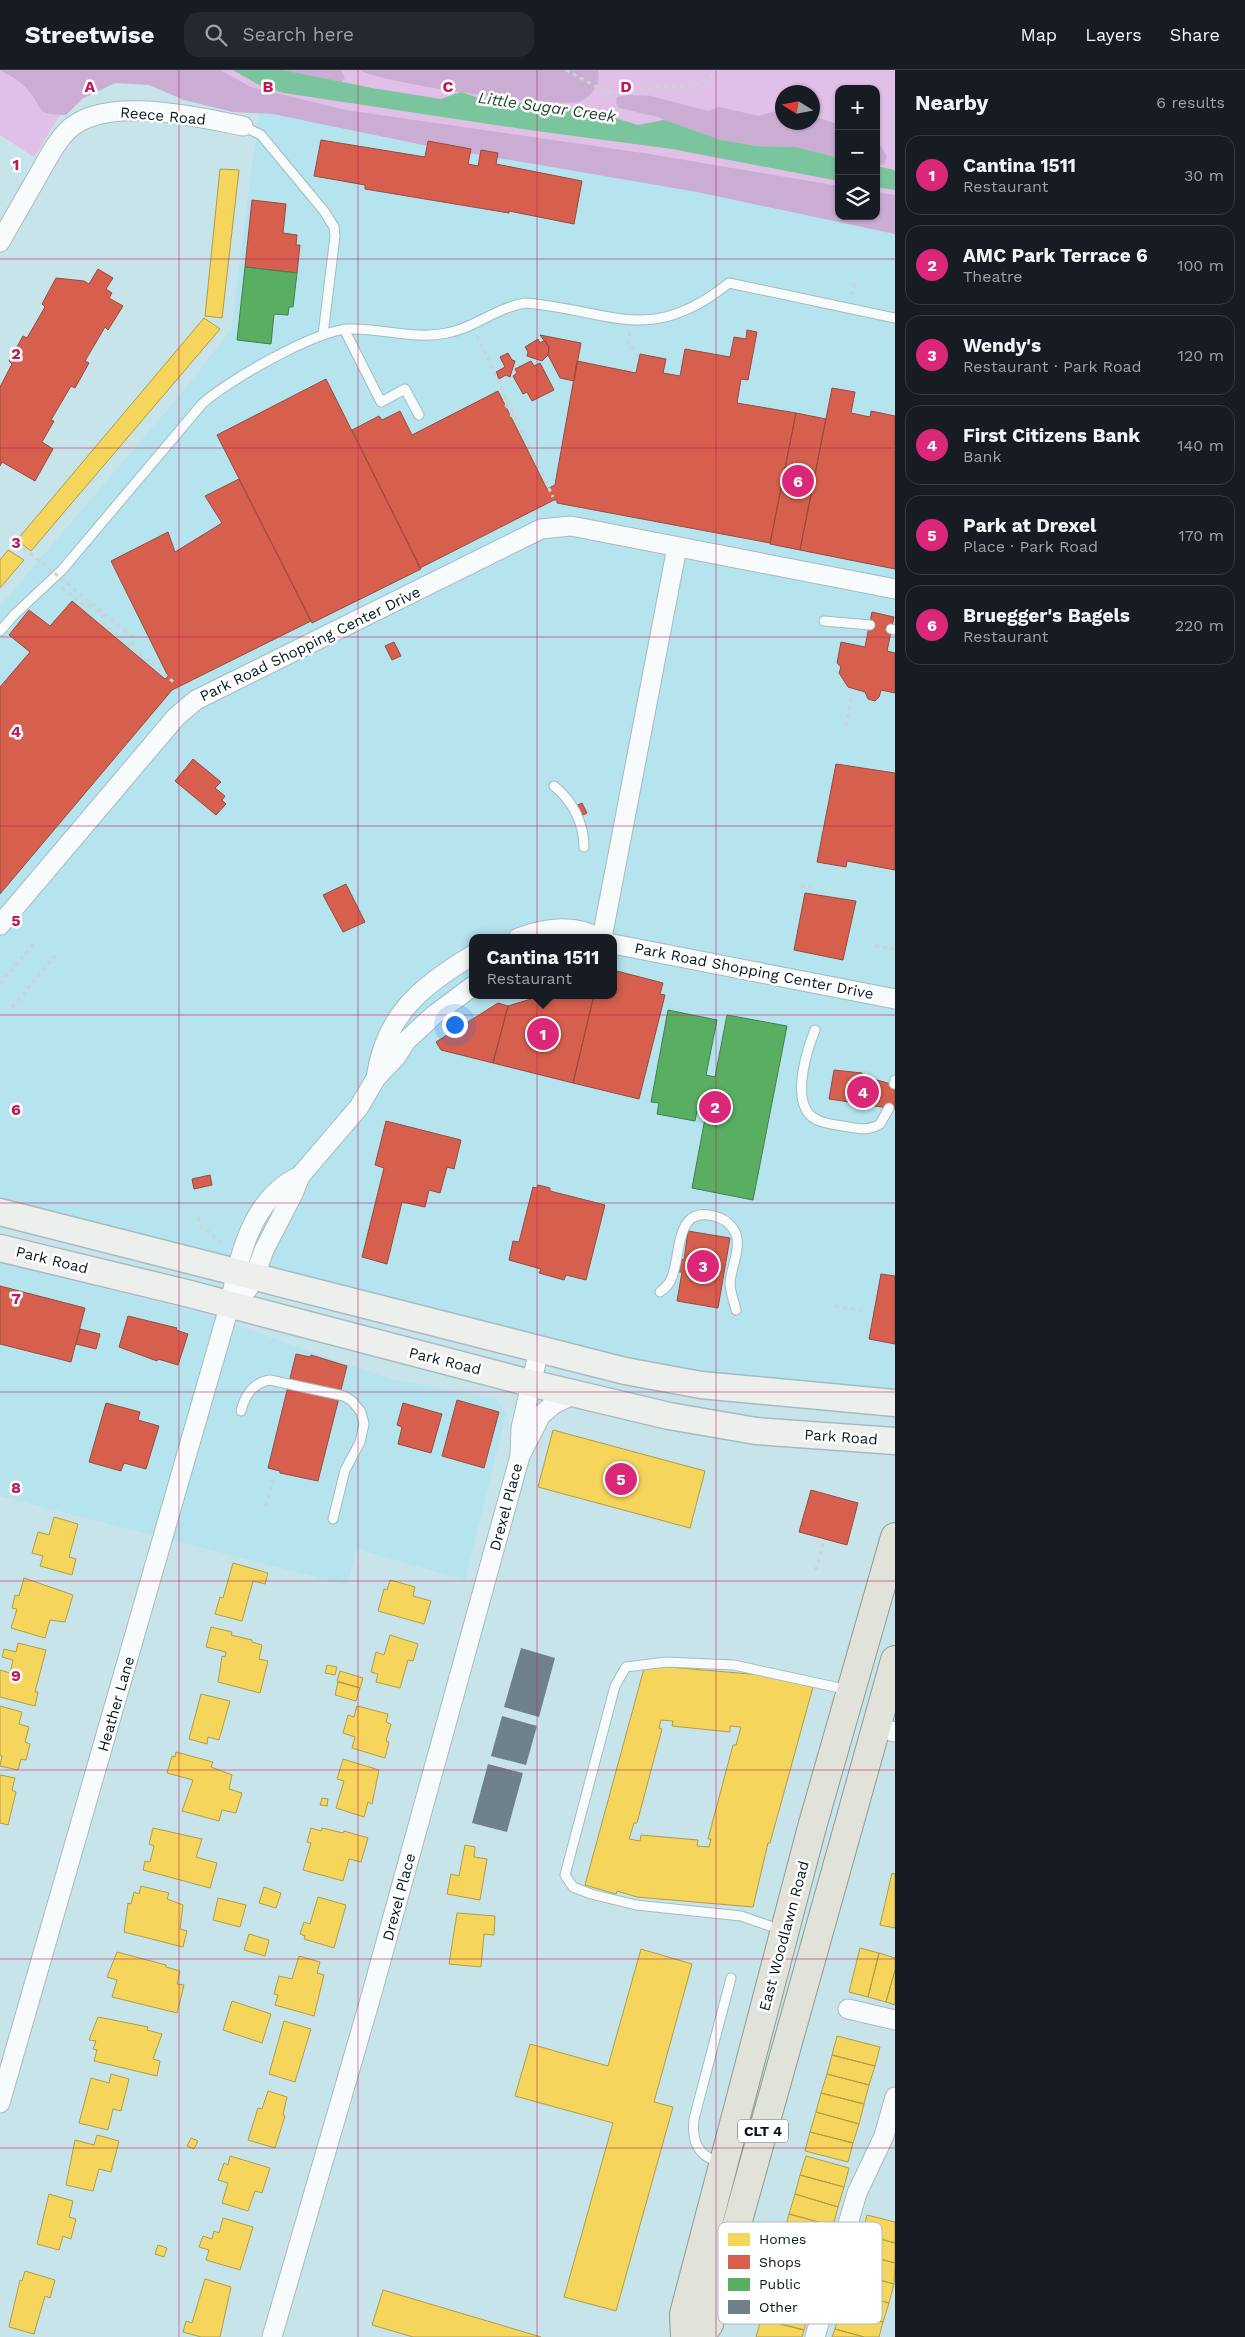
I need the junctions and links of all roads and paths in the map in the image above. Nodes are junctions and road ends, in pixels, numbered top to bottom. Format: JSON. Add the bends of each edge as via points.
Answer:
{"nodes":[{"id":1,"x":566,"y":70,"type":"edge"},
{"id":2,"x":717,"y":70,"type":"edge"},
{"id":3,"x":895,"y":114,"type":"edge"},
{"id":4,"x":243,"y":126,"type":"joint"},
{"id":5,"x":895,"y":140,"type":"edge"},
{"id":6,"x":0,"y":242,"type":"edge"},
{"id":7,"x":895,"y":318,"type":"edge"},
{"id":8,"x":631,"y":321,"type":"junction"},
{"id":9,"x":344,"y":329,"type":"junction"},
{"id":10,"x":323,"y":335,"type":"junction"},
{"id":11,"x":476,"y":336,"type":"dead end"},
{"id":12,"x":636,"y":358,"type":"dead end"},
{"id":13,"x":514,"y":412,"type":"junction"},
{"id":14,"x":419,"y":415,"type":"dead end"},
{"id":15,"x":510,"y":416,"type":"dead end"},
{"id":16,"x":553,"y":497,"type":"dead end"},
{"id":17,"x":11,"y":538,"type":"dead end"},
{"id":18,"x":677,"y":547,"type":"junction"},
{"id":19,"x":53,"y":580,"type":"junction"},
{"id":20,"x":895,"y":589,"type":"edge"},
{"id":21,"x":824,"y":621,"type":"dead end"},
{"id":22,"x":870,"y":625,"type":"dead end"},
{"id":23,"x":0,"y":631,"type":"edge"},
{"id":24,"x":133,"y":648,"type":"junction"},
{"id":25,"x":176,"y":684,"type":"dead end"},
{"id":26,"x":851,"y":699,"type":"dead end"},
{"id":27,"x":846,"y":726,"type":"dead end"},
{"id":28,"x":554,"y":786,"type":"dead end"},
{"id":29,"x":584,"y":847,"type":"dead end"},
{"id":30,"x":801,"y":886,"type":"dead end"},
{"id":31,"x":811,"y":888,"type":"dead end"},
{"id":32,"x":0,"y":925,"type":"edge"},
{"id":33,"x":536,"y":934,"type":"edge"},
{"id":34,"x":588,"y":934,"type":"edge"},
{"id":35,"x":603,"y":934,"type":"edge"},
{"id":36,"x":36,"y":941,"type":"dead end"},
{"id":37,"x":617,"y":945,"type":"edge"},
{"id":38,"x":875,"y":946,"type":"dead end"},
{"id":39,"x":895,"y":949,"type":"edge"},
{"id":40,"x":55,"y":956,"type":"dead end"},
{"id":41,"x":469,"y":958,"type":"edge"},
{"id":42,"x":0,"y":984,"type":"edge"},
{"id":43,"x":469,"y":989,"type":"edge"},
{"id":44,"x":895,"y":999,"type":"edge"},
{"id":45,"x":12,"y":1007,"type":"dead end"},
{"id":46,"x":815,"y":1030,"type":"dead end"},
{"id":47,"x":376,"y":1078,"type":"junction"},
{"id":48,"x":889,"y":1108,"type":"dead end"},
{"id":49,"x":0,"y":1212,"type":"edge"},
{"id":50,"x":198,"y":1218,"type":"dead end"},
{"id":51,"x":223,"y":1244,"type":"dead end"},
{"id":52,"x":0,"y":1248,"type":"edge"},
{"id":53,"x":246,"y":1275,"type":"junction"},
{"id":54,"x":660,"y":1292,"type":"dead end"},
{"id":55,"x":230,"y":1304,"type":"junction"},
{"id":56,"x":835,"y":1306,"type":"dead end"},
{"id":57,"x":736,"y":1310,"type":"dead end"},
{"id":58,"x":865,"y":1311,"type":"dead end"},
{"id":59,"x":539,"y":1350,"type":"junction"},
{"id":60,"x":530,"y":1383,"type":"junction"},
{"id":61,"x":574,"y":1394,"type":"junction"},
{"id":62,"x":895,"y":1403,"type":"edge"},
{"id":63,"x":241,"y":1411,"type":"dead end"},
{"id":64,"x":895,"y":1441,"type":"edge"},
{"id":65,"x":520,"y":1456,"type":"junction"},
{"id":66,"x":273,"y":1479,"type":"dead end"},
{"id":67,"x":266,"y":1506,"type":"dead end"},
{"id":68,"x":333,"y":1519,"type":"dead end"},
{"id":69,"x":895,"y":1537,"type":"edge"},
{"id":70,"x":824,"y":1541,"type":"dead end"},
{"id":71,"x":816,"y":1570,"type":"dead end"},
{"id":72,"x":895,"y":1660,"type":"edge"},
{"id":73,"x":851,"y":1691,"type":"junction"},
{"id":74,"x":886,"y":1729,"type":"edge"},
{"id":75,"x":770,"y":1926,"type":"dead end"},
{"id":76,"x":731,"y":1978,"type":"dead end"},
{"id":77,"x":848,"y":2008,"type":"dead end"},
{"id":78,"x":895,"y":2020,"type":"edge"},
{"id":79,"x":895,"y":2097,"type":"edge"},
{"id":80,"x":0,"y":2103,"type":"edge"},
{"id":81,"x":716,"y":2160,"type":"dead end"},
{"id":82,"x":739,"y":2222,"type":"edge"},
{"id":83,"x":849,"y":2222,"type":"edge"},
{"id":84,"x":718,"y":2294,"type":"edge"},
{"id":85,"x":819,"y":2324,"type":"edge"},
{"id":86,"x":272,"y":2337,"type":"edge"},
{"id":87,"x":685,"y":2337,"type":"edge"},
{"id":88,"x":700,"y":2337,"type":"edge"},
{"id":89,"x":815,"y":2337,"type":"edge"}],
"edges":[{"from":1,"to":2,"type":"path","via":[[604,91],[622,93],[685,87],[705,81]]},
{"from":3,"to":5,"type":"path"},
{"from":4,"to":6,"type":"street","name":"Reece Road","via":[[122,110],[93,114],[80,120],[57,143]]},
{"from":4,"to":10,"type":"lane","via":[[260,136],[334,227]]},
{"from":7,"to":8,"type":"lane","via":[[729,283],[713,296],[676,314],[648,321]]},
{"from":8,"to":9,"type":"lane","via":[[524,303],[509,305],[464,328],[442,334]]},
{"from":8,"to":12,"type":"path","via":[[628,342],[637,354]]},
{"from":9,"to":10,"type":"lane"},
{"from":9,"to":14,"type":"lane","via":[[381,402],[406,389]]},
{"from":10,"to":19,"type":"lane","via":[[216,391]]},
{"from":11,"to":13,"type":"path"},
{"from":13,"to":15,"type":"path"},
{"from":13,"to":16,"type":"path"},
{"from":17,"to":24,"type":"path","bridge":true,"via":[[133,637]]},
{"from":18,"to":20,"type":"street","name":"Park Road Shopping Center Drive"},
{"from":18,"to":32,"type":"street","name":"Park Road Shopping Center Drive","via":[[571,526],[541,530],[210,692],[176,716]]},
{"from":18,"to":35,"type":"street"},
{"from":19,"to":23,"type":"lane"},
{"from":19,"to":24,"type":"path","via":[[84,606],[90,606],[102,616],[101,621]]},
{"from":21,"to":22,"type":"lane"},
{"from":24,"to":25,"type":"path"},
{"from":26,"to":27,"type":"path"},
{"from":28,"to":29,"type":"lane","via":[[571,804],[584,831]]},
{"from":30,"to":31,"type":"path"},
{"from":33,"to":34,"type":"street","via":[[553,930]]},
{"from":36,"to":42,"type":"path"},
{"from":37,"to":44,"type":"street","name":"Park Road Shopping Center Drive"},
{"from":38,"to":39,"type":"path"},
{"from":40,"to":45,"type":"path"},
{"from":41,"to":47,"type":"street","via":[[428,985],[403,1009],[382,1050]]},
{"from":43,"to":47,"type":"street","via":[[413,1034]]},
{"from":46,"to":48,"type":"lane","via":[[801,1087],[802,1102],[810,1115],[822,1122],[865,1129],[880,1124]]},
{"from":47,"to":53,"type":"street","via":[[364,1099],[300,1176],[264,1250]]},
{"from":49,"to":53,"type":"main road"},
{"from":50,"to":51,"type":"path","via":[[200,1225]]},
{"from":52,"to":55,"type":"main road","name":"Park Road"},
{"from":53,"to":55,"type":"street"},
{"from":53,"to":59,"type":"main road"},
{"from":54,"to":57,"type":"lane","via":[[672,1277],[686,1222],[697,1216],[713,1216],[727,1222],[736,1235],[730,1283]]},
{"from":55,"to":60,"type":"main road","name":"Park Road"},
{"from":55,"to":80,"type":"street","name":"Heather Lane"},
{"from":56,"to":58,"type":"path"},
{"from":59,"to":60,"type":"street","name":"Drexel Place"},
{"from":59,"to":62,"type":"main road","via":[[701,1385]]},
{"from":60,"to":61,"type":"main road","name":"Park Road"},
{"from":60,"to":65,"type":"street","name":"Drexel Place","via":[[521,1428]]},
{"from":61,"to":64,"type":"main road","name":"Park Road","via":[[728,1428]]},
{"from":61,"to":65,"type":"street","name":"Drexel Place","via":[[541,1415]]},
{"from":63,"to":68,"type":"lane","via":[[245,1398],[254,1387],[270,1380],[344,1396],[357,1406],[363,1418],[362,1431],[358,1447],[345,1470]]},
{"from":65,"to":86,"type":"street","name":"Drexel Place","via":[[370,2000]]},
{"from":66,"to":67,"type":"path"},
{"from":69,"to":73,"type":"main road","name":"East Woodlawn Road"},
{"from":70,"to":71,"type":"path"},
{"from":72,"to":74,"type":"main road","number":"CLT 4"},
{"from":73,"to":75,"type":"lane","via":[[734,1665],[666,1662],[626,1667],[615,1686],[565,1875],[573,1887],[591,1894],[636,1905],[741,1916]]},
{"from":73,"to":87,"type":"main road","name":"East Woodlawn Road","via":[[684,2314]]},
{"from":74,"to":82,"type":"main road","number":"CLT 4"},
{"from":76,"to":81,"type":"lane","via":[[694,2119],[694,2142],[699,2150]]},
{"from":77,"to":78,"type":"street"},
{"from":79,"to":83,"type":"street","via":[[884,2136],[857,2193]]},
{"from":84,"to":88,"type":"main road","number":"CLT 4","via":[[709,2324]]},
{"from":85,"to":89,"type":"street"}]}
